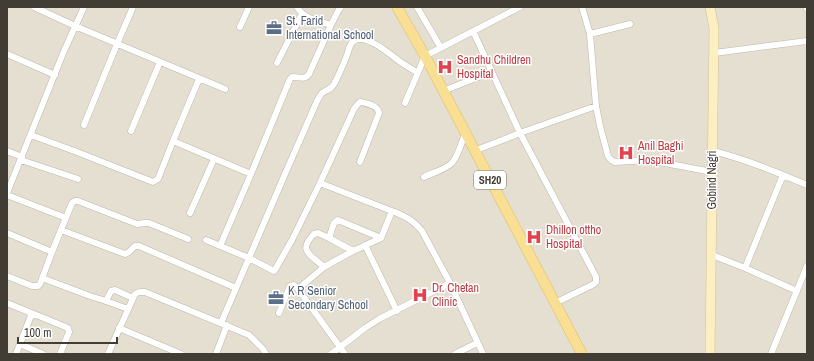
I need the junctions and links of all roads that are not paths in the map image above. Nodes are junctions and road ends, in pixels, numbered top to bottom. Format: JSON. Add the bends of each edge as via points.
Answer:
{"nodes":[{"id":1,"x":34,"y":7,"type":"edge"},
{"id":2,"x":84,"y":7,"type":"edge"},
{"id":3,"x":133,"y":7,"type":"edge"},
{"id":4,"x":249,"y":7,"type":"edge"},
{"id":5,"x":297,"y":7,"type":"edge"},
{"id":6,"x":341,"y":7,"type":"edge"},
{"id":7,"x":398,"y":7,"type":"edge"},
{"id":8,"x":417,"y":7,"type":"edge"},
{"id":9,"x":520,"y":7,"type":"edge"},
{"id":10,"x":582,"y":7,"type":"edge"},
{"id":11,"x":710,"y":7,"type":"edge"},
{"id":12,"x":302,"y":14,"type":"junction"},
{"id":13,"x":630,"y":24,"type":"dead end"},
{"id":14,"x":331,"y":25,"type":"junction"},
{"id":15,"x":75,"y":26,"type":"junction"},
{"id":16,"x":240,"y":27,"type":"dead end"},
{"id":17,"x":473,"y":31,"type":"junction"},
{"id":18,"x":590,"y":34,"type":"junction"},
{"id":19,"x":807,"y":41,"type":"edge"},
{"id":20,"x":117,"y":44,"type":"junction"},
{"id":21,"x":441,"y":48,"type":"junction"},
{"id":22,"x":714,"y":53,"type":"junction"},
{"id":23,"x":7,"y":54,"type":"edge"},
{"id":24,"x":425,"y":56,"type":"junction"},
{"id":25,"x":160,"y":62,"type":"junction"},
{"id":26,"x":277,"y":63,"type":"dead end"},
{"id":27,"x":417,"y":72,"type":"junction"},
{"id":28,"x":491,"y":72,"type":"junction"},
{"id":29,"x":55,"y":75,"type":"junction"},
{"id":30,"x":199,"y":79,"type":"junction"},
{"id":31,"x":225,"y":89,"type":"dead end"},
{"id":32,"x":443,"y":92,"type":"junction"},
{"id":33,"x":405,"y":102,"type":"dead end"},
{"id":34,"x":596,"y":106,"type":"junction"},
{"id":35,"x":84,"y":125,"type":"dead end"},
{"id":36,"x":131,"y":131,"type":"dead end"},
{"id":37,"x":520,"y":133,"type":"junction"},
{"id":38,"x":465,"y":134,"type":"junction"},
{"id":39,"x":31,"y":135,"type":"junction"},
{"id":40,"x":173,"y":141,"type":"junction"},
{"id":41,"x":7,"y":151,"type":"edge"},
{"id":42,"x":474,"y":151,"type":"junction"},
{"id":43,"x":713,"y":151,"type":"junction"},
{"id":44,"x":21,"y":158,"type":"junction"},
{"id":45,"x":214,"y":158,"type":"junction"},
{"id":46,"x":360,"y":162,"type":"dead end"},
{"id":47,"x":712,"y":172,"type":"junction"},
{"id":48,"x":251,"y":174,"type":"junction"},
{"id":49,"x":783,"y":175,"type":"junction"},
{"id":50,"x":424,"y":177,"type":"dead end"},
{"id":51,"x":78,"y":179,"type":"dead end"},
{"id":52,"x":320,"y":183,"type":"junction"},
{"id":53,"x":807,"y":185,"type":"edge"},
{"id":54,"x":7,"y":194,"type":"edge"},
{"id":55,"x":392,"y":211,"type":"junction"},
{"id":56,"x":190,"y":213,"type":"dead end"},
{"id":57,"x":66,"y":218,"type":"junction"},
{"id":58,"x":61,"y":230,"type":"junction"},
{"id":59,"x":7,"y":233,"type":"edge"},
{"id":60,"x":329,"y":238,"type":"junction"},
{"id":61,"x":381,"y":238,"type":"junction"},
{"id":62,"x":188,"y":239,"type":"dead end"},
{"id":63,"x":206,"y":240,"type":"dead end"},
{"id":64,"x":365,"y":245,"type":"junction"},
{"id":65,"x":220,"y":246,"type":"junction"},
{"id":66,"x":353,"y":251,"type":"junction"},
{"id":67,"x":52,"y":252,"type":"junction"},
{"id":68,"x":712,"y":255,"type":"junction"},
{"id":69,"x":249,"y":258,"type":"junction"},
{"id":70,"x":807,"y":266,"type":"edge"},
{"id":71,"x":324,"y":267,"type":"junction"},
{"id":72,"x":745,"y":268,"type":"junction"},
{"id":73,"x":7,"y":276,"type":"edge"},
{"id":74,"x":42,"y":278,"type":"junction"},
{"id":75,"x":450,"y":283,"type":"junction"},
{"id":76,"x":236,"y":288,"type":"junction"},
{"id":77,"x":298,"y":289,"type":"junction"},
{"id":78,"x":797,"y":291,"type":"junction"},
{"id":79,"x":133,"y":298,"type":"junction"},
{"id":80,"x":106,"y":301,"type":"junction"},
{"id":81,"x":7,"y":303,"type":"edge"},
{"id":82,"x":555,"y":303,"type":"junction"},
{"id":83,"x":128,"y":309,"type":"junction"},
{"id":84,"x":397,"y":311,"type":"junction"},
{"id":85,"x":32,"y":313,"type":"junction"},
{"id":86,"x":279,"y":313,"type":"dead end"},
{"id":87,"x":220,"y":323,"type":"junction"},
{"id":88,"x":227,"y":325,"type":"junction"},
{"id":89,"x":119,"y":328,"type":"junction"},
{"id":90,"x":477,"y":343,"type":"junction"},
{"id":91,"x":20,"y":344,"type":"junction"},
{"id":92,"x":340,"y":347,"type":"junction"},
{"id":93,"x":264,"y":352,"type":"edge"},
{"id":94,"x":16,"y":354,"type":"edge"},
{"id":95,"x":43,"y":354,"type":"edge"},
{"id":96,"x":60,"y":354,"type":"edge"},
{"id":97,"x":108,"y":354,"type":"edge"},
{"id":98,"x":181,"y":354,"type":"edge"},
{"id":99,"x":216,"y":354,"type":"edge"},
{"id":100,"x":331,"y":354,"type":"edge"},
{"id":101,"x":345,"y":354,"type":"edge"},
{"id":102,"x":455,"y":354,"type":"edge"},
{"id":103,"x":483,"y":354,"type":"edge"},
{"id":104,"x":582,"y":354,"type":"edge"},
{"id":105,"x":710,"y":354,"type":"edge"},
{"id":106,"x":770,"y":354,"type":"edge"}],
"edges":[{"from":1,"to":15,"type":"street"},
{"from":2,"to":15,"type":"street"},
{"from":3,"to":20,"type":"street"},
{"from":4,"to":16,"type":"street"},
{"from":5,"to":12,"type":"street"},
{"from":6,"to":14,"type":"street"},
{"from":7,"to":24,"type":"main road","number":"SH20"},
{"from":8,"to":21,"type":"street"},
{"from":9,"to":17,"type":"street"},
{"from":10,"to":18,"type":"street"},
{"from":11,"to":22,"type":"street","name":"Gobind Nagri","via":[[714,28]]},
{"from":12,"to":14,"type":"street"},
{"from":12,"to":26,"type":"street"},
{"from":13,"to":18,"type":"street"},
{"from":14,"to":48,"type":"street","via":[[306,77],[294,76],[290,79]]},
{"from":15,"to":20,"type":"street"},
{"from":15,"to":29,"type":"street"},
{"from":17,"to":21,"type":"street"},
{"from":17,"to":28,"type":"street"},
{"from":18,"to":34,"type":"street"},
{"from":19,"to":22,"type":"street"},
{"from":20,"to":25,"type":"street"},
{"from":20,"to":35,"type":"street"},
{"from":21,"to":24,"type":"street"},
{"from":22,"to":43,"type":"street","name":"Gobind Nagri"},
{"from":23,"to":29,"type":"street"},
{"from":24,"to":27,"type":"street"},
{"from":24,"to":32,"type":"main road","number":"SH20"},
{"from":25,"to":30,"type":"street"},
{"from":25,"to":36,"type":"street"},
{"from":27,"to":33,"type":"street"},
{"from":27,"to":69,"type":"street","via":[[374,43],[360,38],[354,40],[334,85],[323,92],[317,101]]},
{"from":28,"to":32,"type":"street"},
{"from":28,"to":37,"type":"street"},
{"from":29,"to":39,"type":"street"},
{"from":30,"to":31,"type":"street"},
{"from":30,"to":40,"type":"street"},
{"from":32,"to":38,"type":"main road","number":"SH20"},
{"from":34,"to":37,"type":"street"},
{"from":34,"to":47,"type":"street","via":[[603,139],[611,160],[649,160]]},
{"from":37,"to":42,"type":"street"},
{"from":37,"to":82,"type":"street","via":[[597,280],[594,284]]},
{"from":38,"to":42,"type":"main road","number":"SH20"},
{"from":38,"to":50,"type":"street","via":[[452,162]]},
{"from":39,"to":40,"type":"street","via":[[153,182],[158,178]]},
{"from":39,"to":44,"type":"street"},
{"from":40,"to":45,"type":"street"},
{"from":41,"to":44,"type":"street"},
{"from":42,"to":82,"type":"main road","number":"SH20"},
{"from":43,"to":47,"type":"street","name":"Gobind Nagri"},
{"from":43,"to":49,"type":"street"},
{"from":44,"to":51,"type":"street"},
{"from":44,"to":54,"type":"street"},
{"from":45,"to":48,"type":"street"},
{"from":45,"to":56,"type":"street"},
{"from":46,"to":52,"type":"street","via":[[379,110],[360,102],[354,109]]},
{"from":47,"to":68,"type":"street","name":"Gobind Nagri"},
{"from":48,"to":65,"type":"street"},
{"from":49,"to":53,"type":"street"},
{"from":49,"to":72,"type":"street"},
{"from":52,"to":55,"type":"street"},
{"from":52,"to":69,"type":"street","via":[[275,270]]},
{"from":54,"to":57,"type":"street"},
{"from":55,"to":61,"type":"street"},
{"from":55,"to":75,"type":"street","via":[[417,224]]},
{"from":57,"to":58,"type":"street"},
{"from":57,"to":62,"type":"street","via":[[72,203],[78,201],[137,224],[149,223]]},
{"from":58,"to":67,"type":"street"},
{"from":58,"to":76,"type":"street","via":[[125,254],[139,246]]},
{"from":59,"to":67,"type":"street"},
{"from":60,"to":61,"type":"street","via":[[334,223],[338,220]]},
{"from":60,"to":66,"type":"street"},
{"from":60,"to":71,"type":"street","via":[[314,234],[306,246],[307,251]]},
{"from":61,"to":64,"type":"street"},
{"from":63,"to":65,"type":"street"},
{"from":64,"to":66,"type":"street"},
{"from":64,"to":84,"type":"street"},
{"from":65,"to":69,"type":"street"},
{"from":66,"to":71,"type":"street"},
{"from":67,"to":74,"type":"street"},
{"from":68,"to":72,"type":"street"},
{"from":68,"to":105,"type":"street","name":"Gobind Nagri"},
{"from":69,"to":76,"type":"street"},
{"from":70,"to":78,"type":"street"},
{"from":71,"to":77,"type":"street"},
{"from":72,"to":78,"type":"street"},
{"from":73,"to":74,"type":"street","via":[[35,287],[40,284]]},
{"from":74,"to":80,"type":"street"},
{"from":75,"to":84,"type":"street"},
{"from":75,"to":90,"type":"street"},
{"from":76,"to":87,"type":"street"},
{"from":77,"to":86,"type":"street","via":[[292,284],[290,286]]},
{"from":77,"to":92,"type":"street"},
{"from":78,"to":106,"type":"street"},
{"from":79,"to":80,"type":"street","via":[[116,290],[111,291]]},
{"from":79,"to":83,"type":"street"},
{"from":79,"to":87,"type":"street","via":[[138,292],[145,292]]},
{"from":80,"to":83,"type":"street"},
{"from":81,"to":85,"type":"street"},
{"from":82,"to":104,"type":"main road","number":"SH20"},
{"from":83,"to":89,"type":"street"},
{"from":84,"to":92,"type":"street","via":[[379,319]]},
{"from":85,"to":91,"type":"street"},
{"from":85,"to":96,"type":"street","via":[[68,328],[69,332]]},
{"from":87,"to":88,"type":"street"},
{"from":88,"to":93,"type":"street","via":[[249,335]]},
{"from":88,"to":99,"type":"street"},
{"from":89,"to":97,"type":"street"},
{"from":89,"to":98,"type":"street"},
{"from":90,"to":102,"type":"street"},
{"from":90,"to":103,"type":"street"},
{"from":91,"to":94,"type":"street"},
{"from":91,"to":95,"type":"street"},
{"from":92,"to":100,"type":"street"},
{"from":92,"to":101,"type":"street"}]}
